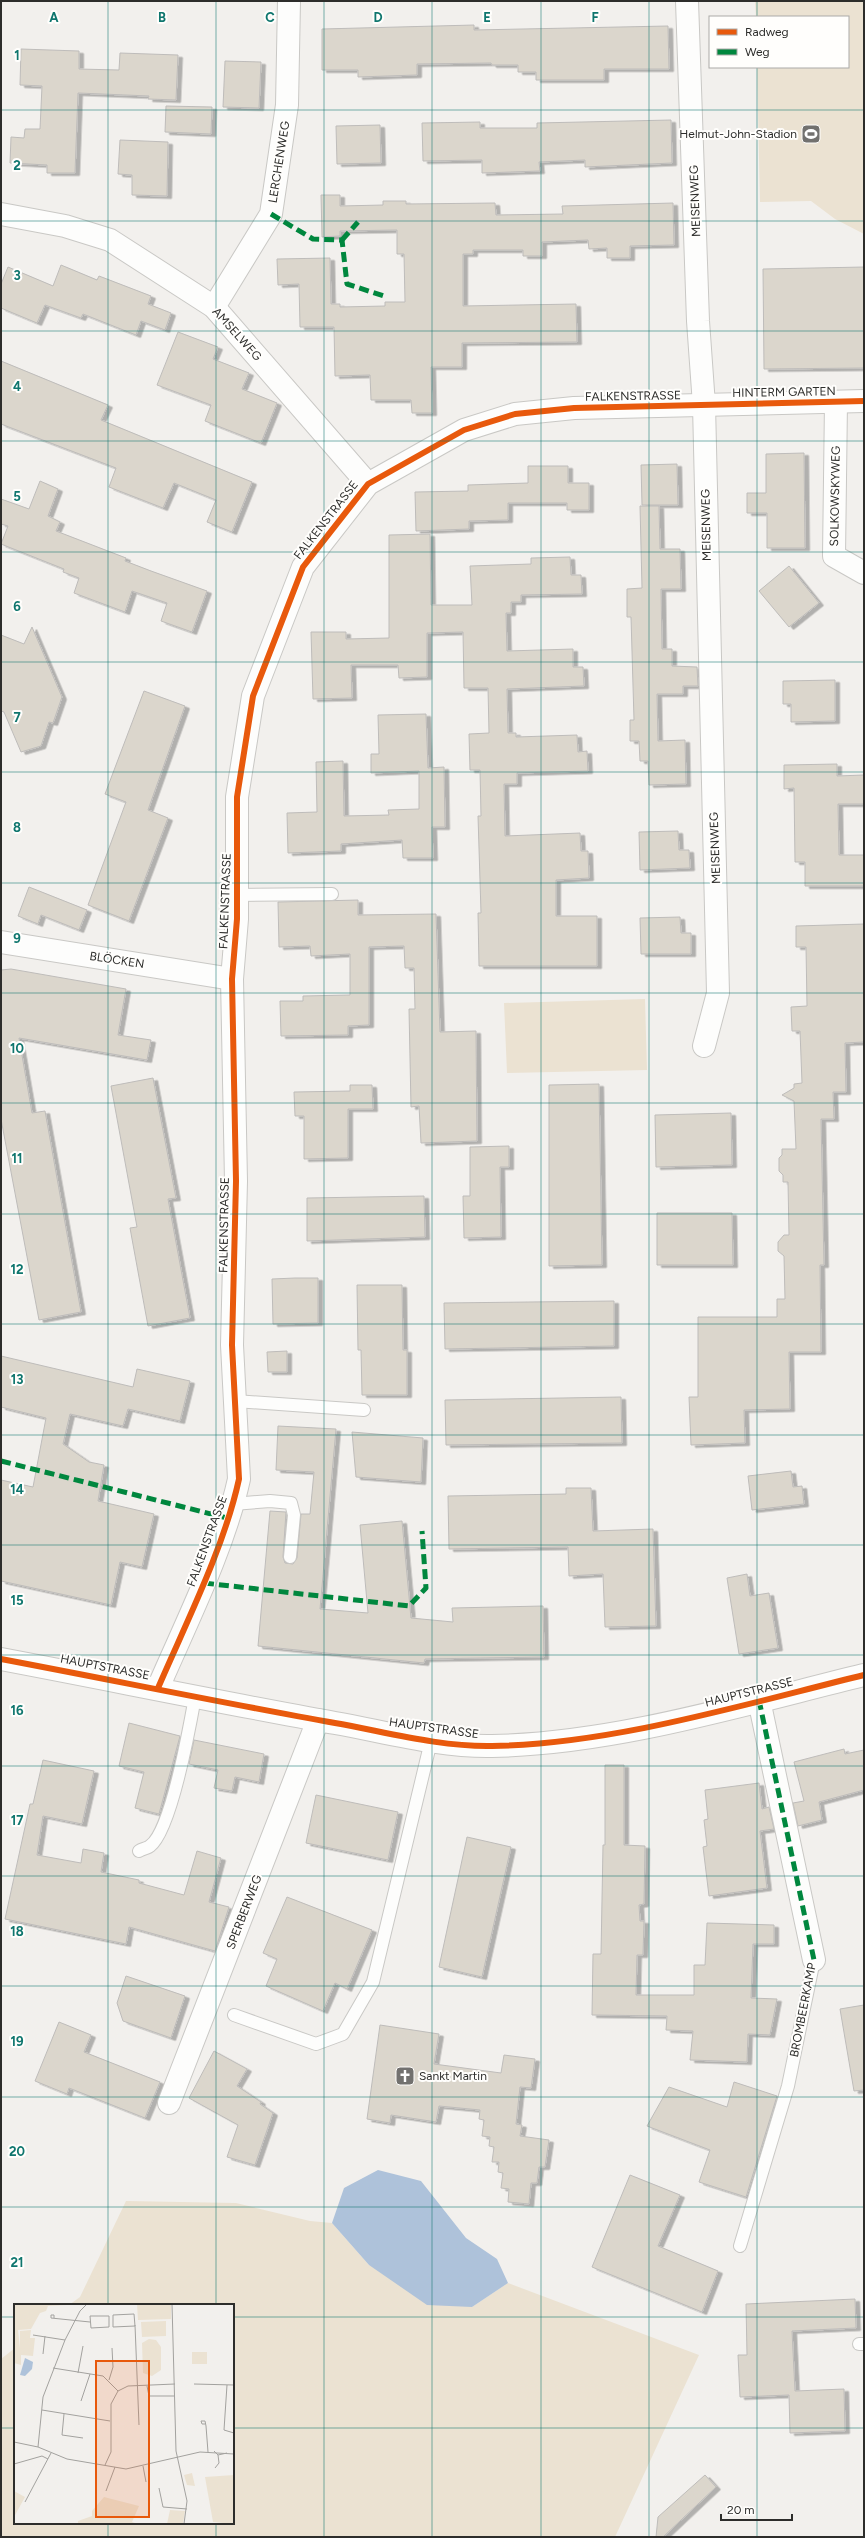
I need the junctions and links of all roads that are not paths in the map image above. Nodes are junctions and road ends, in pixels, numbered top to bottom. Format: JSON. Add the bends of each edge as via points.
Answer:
{"nodes":[{"id":1,"x":288,"y":1,"type":"edge"},
{"id":2,"x":688,"y":1,"type":"edge"},
{"id":3,"x":1,"y":214,"type":"edge"},
{"id":4,"x":214,"y":307,"type":"junction"},
{"id":5,"x":864,"y":401,"type":"edge"},
{"id":6,"x":836,"y":402,"type":"junction"},
{"id":7,"x":704,"y":405,"type":"junction"},
{"id":8,"x":368,"y":484,"type":"junction"},
{"id":9,"x":864,"y":573,"type":"edge"},
{"id":10,"x":332,"y":894,"type":"dead end"},
{"id":11,"x":237,"y":895,"type":"junction"},
{"id":12,"x":1,"y":942,"type":"edge"},
{"id":13,"x":232,"y":979,"type":"junction"},
{"id":14,"x":704,"y":1046,"type":"dead end"},
{"id":15,"x":235,"y":1400,"type":"junction"},
{"id":16,"x":364,"y":1410,"type":"dead end"},
{"id":17,"x":233,"y":1504,"type":"junction"},
{"id":18,"x":290,"y":1557,"type":"dead end"},
{"id":19,"x":1,"y":1659,"type":"edge"},
{"id":20,"x":864,"y":1675,"type":"edge"},
{"id":21,"x":158,"y":1688,"type":"junction"},
{"id":22,"x":195,"y":1697,"type":"junction"},
{"id":23,"x":759,"y":1700,"type":"junction"},
{"id":24,"x":318,"y":1720,"type":"junction"},
{"id":25,"x":431,"y":1740,"type":"junction"},
{"id":26,"x":139,"y":1850,"type":"dead end"},
{"id":27,"x":814,"y":1960,"type":"joint"},
{"id":28,"x":234,"y":2015,"type":"dead end"},
{"id":29,"x":169,"y":2103,"type":"dead end"},
{"id":30,"x":740,"y":2246,"type":"dead end"}],
"edges":[{"from":1,"to":4,"type":"street","name":"LERCHENWEG","via":[[288,105],[271,214]]},
{"from":2,"to":7,"type":"street","name":"MEISENWEG","via":[[698,321]]},
{"from":3,"to":4,"type":"street","name":"AMSELWEG","via":[[64,226],[110,240]]},
{"from":4,"to":8,"type":"street","name":"AMSELWEG"},
{"from":5,"to":6,"type":"street","name":"HINTERM GARTEN"},
{"from":6,"to":7,"type":"street","name":"HINTERM GARTEN"},
{"from":6,"to":9,"type":"street","name":"SOLKOWSKYWEG","via":[[834,556]]},
{"from":7,"to":8,"type":"street","name":"FALKENSTRASSE","via":[[574,408],[515,414],[464,430]]},
{"from":7,"to":14,"type":"street","name":"MEISENWEG","via":[[718,993]]},
{"from":8,"to":11,"type":"street","name":"FALKENSTRASSE","via":[[303,567],[253,696],[237,797]]},
{"from":10,"to":11,"type":"lane"},
{"from":11,"to":13,"type":"street","name":"FALKENSTRASSE"},
{"from":12,"to":13,"type":"street","name":"BLÖCKEN"},
{"from":13,"to":15,"type":"street","name":"FALKENSTRASSE","via":[[236,1180],[232,1344]]},
{"from":15,"to":16,"type":"lane"},
{"from":15,"to":17,"type":"street","name":"FALKENSTRASSE","via":[[240,1479]]},
{"from":17,"to":18,"type":"lane","via":[[270,1501],[291,1503],[294,1514]]},
{"from":17,"to":21,"type":"street","name":"FALKENSTRASSE","via":[[204,1583]]},
{"from":19,"to":21,"type":"street","name":"HAUPTSTRASSE"},
{"from":20,"to":23,"type":"street","name":"HAUPTSTRASSE"},
{"from":21,"to":22,"type":"street","name":"HAUPTSTRASSE"},
{"from":22,"to":24,"type":"street","name":"HAUPTSTRASSE","via":[[267,1713]]},
{"from":22,"to":26,"type":"lane","via":[[167,1819],[151,1846]]},
{"from":23,"to":25,"type":"street","name":"HAUPTSTRASSE","via":[[583,1739],[489,1746]]},
{"from":23,"to":27,"type":"street","name":"BROMBEERKAMP"},
{"from":24,"to":25,"type":"street","name":"HAUPTSTRASSE"},
{"from":24,"to":29,"type":"street","name":"SPERBERWEG"},
{"from":25,"to":28,"type":"lane","via":[[373,1982],[343,2034],[316,2044]]},
{"from":27,"to":30,"type":"lane","name":"BROMBEERKAMP","via":[[788,2086]]}]}
